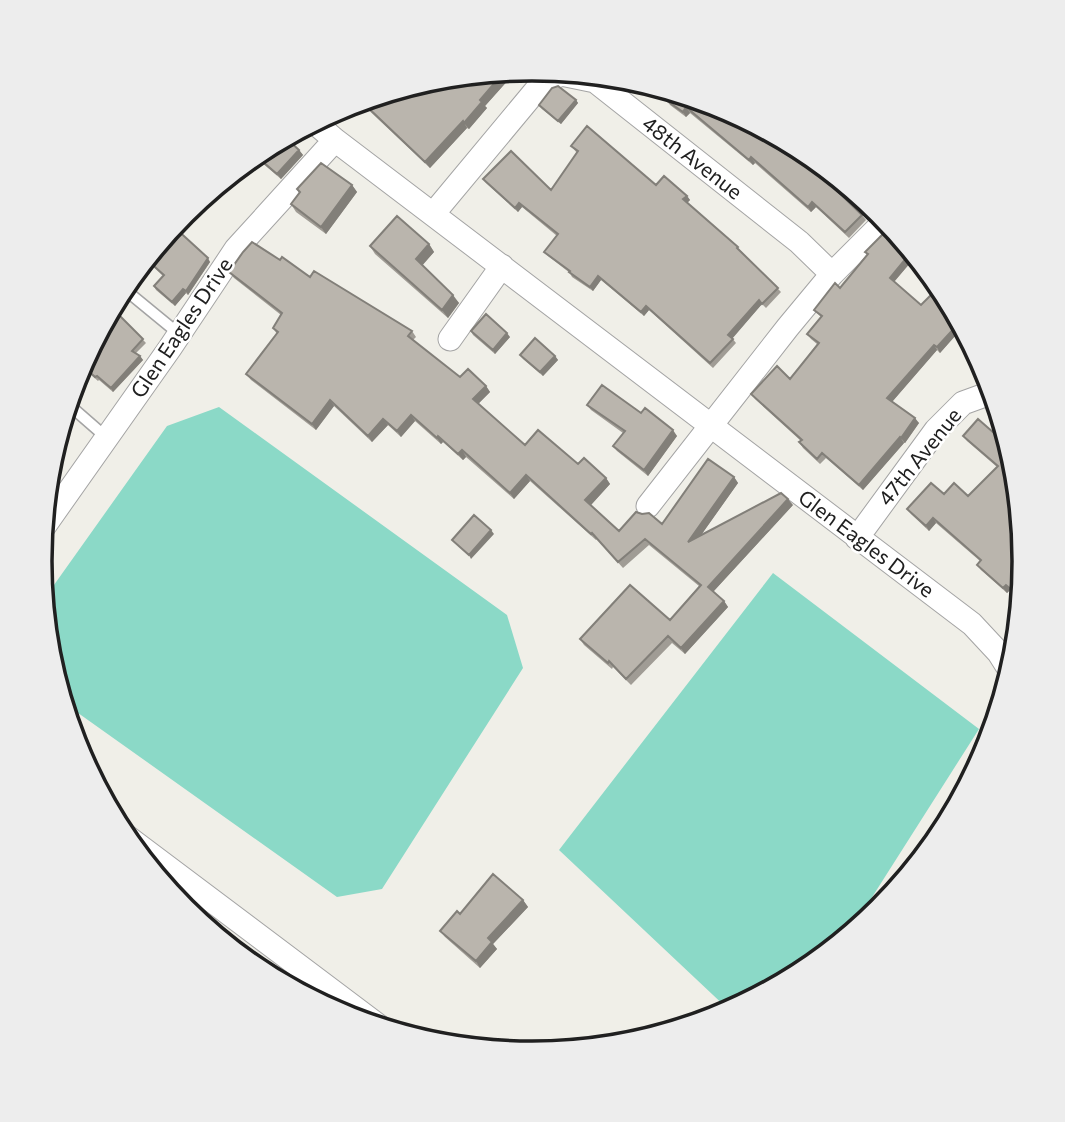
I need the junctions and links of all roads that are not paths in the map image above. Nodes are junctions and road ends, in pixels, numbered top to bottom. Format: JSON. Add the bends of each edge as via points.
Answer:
{"nodes":[{"id":1,"x":545,"y":81,"type":"edge"},
{"id":2,"x":601,"y":86,"type":"edge"},
{"id":3,"x":323,"y":130,"type":"edge"},
{"id":4,"x":335,"y":140,"type":"junction"},
{"id":5,"x":433,"y":214,"type":"junction"},
{"id":6,"x":878,"y":229,"type":"edge"},
{"id":7,"x":502,"y":266,"type":"junction"},
{"id":8,"x":832,"y":274,"type":"junction"},
{"id":9,"x":132,"y":295,"type":"edge"},
{"id":10,"x":179,"y":334,"type":"junction"},
{"id":11,"x":450,"y":339,"type":"dead end"},
{"id":12,"x":983,"y":396,"type":"edge"},
{"id":13,"x":77,"y":412,"type":"edge"},
{"id":14,"x":712,"y":425,"type":"junction"},
{"id":15,"x":107,"y":438,"type":"junction"},
{"id":16,"x":648,"y":506,"type":"dead end"},
{"id":17,"x":56,"y":510,"type":"edge"},
{"id":18,"x":857,"y":538,"type":"junction"},
{"id":19,"x":1002,"y":658,"type":"edge"},
{"id":20,"x":158,"y":860,"type":"edge"},
{"id":21,"x":350,"y":1004,"type":"edge"}],
"edges":[{"from":1,"to":5,"type":"street","name":"48th Avenue"},
{"from":2,"to":8,"type":"street","name":"48th Avenue","via":[[799,242]]},
{"from":3,"to":4,"type":"street","name":"Glen Eagles Drive"},
{"from":4,"to":5,"type":"street","name":"Glen Eagles Drive"},
{"from":4,"to":10,"type":"street","name":"Glen Eagles Drive","via":[[236,248]]},
{"from":5,"to":7,"type":"street","name":"Glen Eagles Drive"},
{"from":6,"to":8,"type":"street"},
{"from":7,"to":11,"type":"street"},
{"from":7,"to":14,"type":"street","name":"Glen Eagles Drive"},
{"from":8,"to":14,"type":"street"},
{"from":9,"to":10,"type":"lane"},
{"from":10,"to":15,"type":"street","name":"Glen Eagles Drive"},
{"from":12,"to":18,"type":"street","name":"47th Avenue","via":[[963,403],[936,430]]},
{"from":13,"to":15,"type":"lane"},
{"from":14,"to":16,"type":"street"},
{"from":14,"to":18,"type":"street","name":"Glen Eagles Drive"},
{"from":15,"to":17,"type":"street","name":"Glen Eagles Drive"},
{"from":18,"to":19,"type":"street","name":"Glen Eagles Drive","via":[[972,624]]},
{"from":20,"to":21,"type":"street"}]}
